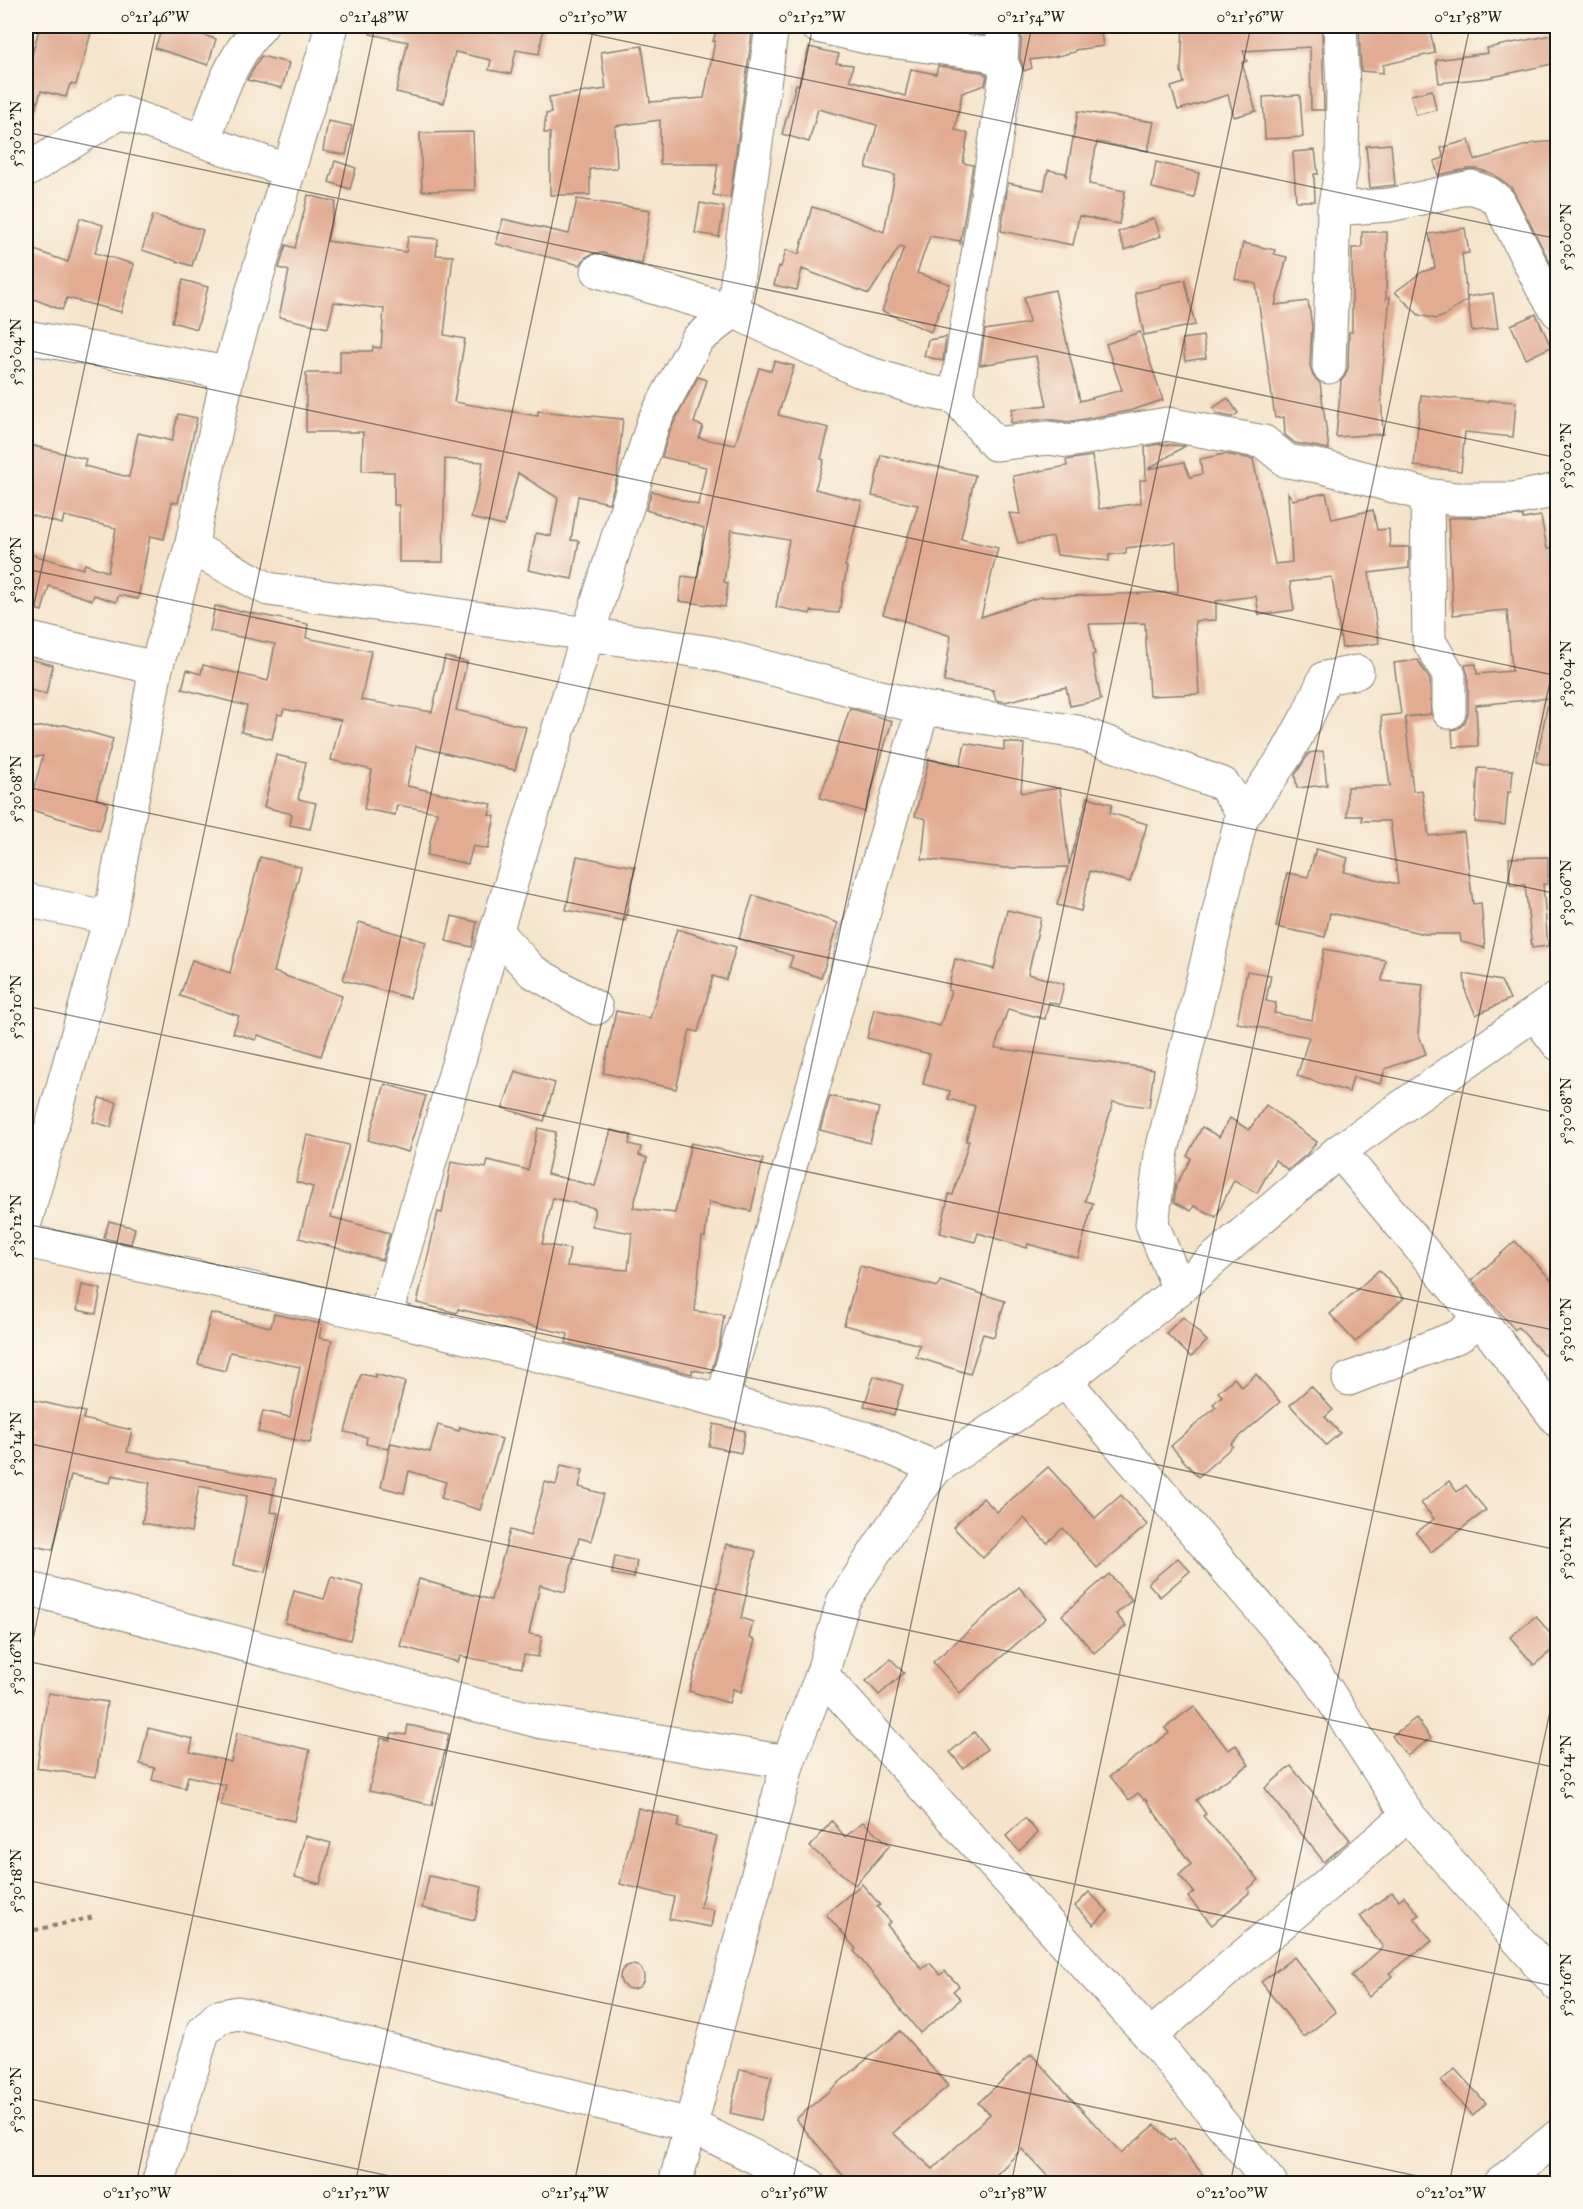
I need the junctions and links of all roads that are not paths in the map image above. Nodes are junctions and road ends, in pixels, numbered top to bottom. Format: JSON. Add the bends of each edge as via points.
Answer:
{"nodes":[{"id":1,"x":261,"y":26,"type":"edge"},
{"id":2,"x":332,"y":26,"type":"edge"},
{"id":3,"x":772,"y":26,"type":"edge"},
{"id":4,"x":817,"y":26,"type":"edge"},
{"id":5,"x":1003,"y":26,"type":"edge"},
{"id":6,"x":1341,"y":26,"type":"edge"},
{"id":7,"x":1001,"y":62,"type":"junction"},
{"id":8,"x":204,"y":141,"type":"junction"},
{"id":9,"x":26,"y":171,"type":"edge"},
{"id":10,"x":289,"y":171,"type":"junction"},
{"id":11,"x":1334,"y":209,"type":"junction"},
{"id":12,"x":598,"y":271,"type":"dead end"},
{"id":13,"x":733,"y":312,"type":"junction"},
{"id":14,"x":1557,"y":312,"type":"edge"},
{"id":15,"x":26,"y":337,"type":"edge"},
{"id":16,"x":1329,"y":367,"type":"dead end"},
{"id":17,"x":228,"y":373,"type":"junction"},
{"id":18,"x":956,"y":397,"type":"junction"},
{"id":19,"x":1557,"y":490,"type":"edge"},
{"id":20,"x":1427,"y":495,"type":"junction"},
{"id":21,"x":191,"y":547,"type":"junction"},
{"id":22,"x":588,"y":634,"type":"junction"},
{"id":23,"x":26,"y":638,"type":"edge"},
{"id":24,"x":156,"y":668,"type":"junction"},
{"id":25,"x":1357,"y":672,"type":"dead end"},
{"id":26,"x":923,"y":708,"type":"junction"},
{"id":27,"x":1449,"y":712,"type":"dead end"},
{"id":28,"x":1241,"y":819,"type":"junction"},
{"id":29,"x":26,"y":900,"type":"edge"},
{"id":30,"x":110,"y":918,"type":"junction"},
{"id":31,"x":496,"y":932,"type":"junction"},
{"id":32,"x":1546,"y":1006,"type":"edge"},
{"id":33,"x":596,"y":1008,"type":"dead end"},
{"id":34,"x":1557,"y":1044,"type":"edge"},
{"id":35,"x":1339,"y":1151,"type":"junction"},
{"id":36,"x":26,"y":1219,"type":"edge"},
{"id":37,"x":26,"y":1241,"type":"edge"},
{"id":38,"x":1179,"y":1289,"type":"junction"},
{"id":39,"x":385,"y":1317,"type":"junction"},
{"id":40,"x":1480,"y":1319,"type":"junction"},
{"id":41,"x":1349,"y":1379,"type":"dead end"},
{"id":42,"x":1065,"y":1381,"type":"junction"},
{"id":43,"x":722,"y":1401,"type":"junction"},
{"id":44,"x":1557,"y":1421,"type":"edge"},
{"id":45,"x":936,"y":1467,"type":"junction"},
{"id":46,"x":26,"y":1588,"type":"edge"},
{"id":47,"x":822,"y":1675,"type":"junction"},
{"id":48,"x":788,"y":1762,"type":"junction"},
{"id":49,"x":1408,"y":1815,"type":"junction"},
{"id":50,"x":1557,"y":1985,"type":"edge"},
{"id":51,"x":1150,"y":2036,"type":"junction"},
{"id":52,"x":690,"y":2126,"type":"junction"},
{"id":53,"x":1557,"y":2136,"type":"edge"},
{"id":54,"x":159,"y":2184,"type":"edge"},
{"id":55,"x":675,"y":2184,"type":"edge"},
{"id":56,"x":809,"y":2184,"type":"edge"},
{"id":57,"x":1271,"y":2184,"type":"edge"},
{"id":58,"x":1500,"y":2184,"type":"edge"}],
"edges":[{"from":1,"to":8,"type":"street","via":[[231,67]]},
{"from":2,"to":10,"type":"street"},
{"from":3,"to":13,"type":"street"},
{"from":4,"to":7,"type":"street","via":[[875,39],[988,54]]},
{"from":5,"to":7,"type":"street"},
{"from":6,"to":11,"type":"street","via":[[1342,166]]},
{"from":7,"to":18,"type":"street","via":[[1006,73]]},
{"from":8,"to":9,"type":"street","via":[[120,112]]},
{"from":8,"to":10,"type":"street"},
{"from":10,"to":17,"type":"street"},
{"from":11,"to":14,"type":"street","via":[[1390,205],[1471,187],[1488,193],[1499,202]]},
{"from":11,"to":16,"type":"street"},
{"from":12,"to":13,"type":"street"},
{"from":13,"to":18,"type":"street","via":[[858,370]]},
{"from":13,"to":22,"type":"street","via":[[697,340],[653,423]]},
{"from":15,"to":17,"type":"street"},
{"from":17,"to":21,"type":"street"},
{"from":18,"to":20,"type":"street","via":[[994,444],[1048,438],[1068,441],[1167,424],[1264,442],[1287,461]]},
{"from":19,"to":20,"type":"street","via":[[1513,499],[1456,500]]},
{"from":20,"to":27,"type":"street","via":[[1429,641],[1449,675]]},
{"from":21,"to":22,"type":"street","via":[[268,589]]},
{"from":21,"to":24,"type":"street"},
{"from":22,"to":26,"type":"street","via":[[711,653]]},
{"from":22,"to":31,"type":"street"},
{"from":23,"to":24,"type":"street"},
{"from":24,"to":30,"type":"street"},
{"from":25,"to":28,"type":"street","via":[[1325,678],[1286,755]]},
{"from":26,"to":28,"type":"street","via":[[1077,732],[1223,784],[1241,809]]},
{"from":26,"to":43,"type":"street"},
{"from":28,"to":38,"type":"street","via":[[1161,1155],[1152,1224]]},
{"from":29,"to":30,"type":"street"},
{"from":30,"to":36,"type":"street"},
{"from":31,"to":33,"type":"street","via":[[532,971]]},
{"from":31,"to":39,"type":"street"},
{"from":32,"to":34,"type":"street"},
{"from":32,"to":35,"type":"street"},
{"from":35,"to":38,"type":"street"},
{"from":35,"to":40,"type":"street"},
{"from":37,"to":39,"type":"street"},
{"from":38,"to":42,"type":"street"},
{"from":39,"to":43,"type":"street"},
{"from":40,"to":41,"type":"street","via":[[1459,1336]]},
{"from":40,"to":44,"type":"street"},
{"from":42,"to":45,"type":"street"},
{"from":42,"to":49,"type":"street","via":[[1314,1671]]},
{"from":43,"to":45,"type":"street","via":[[872,1440]]},
{"from":45,"to":47,"type":"street","via":[[843,1602]]},
{"from":46,"to":48,"type":"street","via":[[542,1722]]},
{"from":47,"to":48,"type":"street"},
{"from":47,"to":51,"type":"street"},
{"from":48,"to":52,"type":"street"},
{"from":49,"to":50,"type":"street"},
{"from":49,"to":51,"type":"street"},
{"from":51,"to":57,"type":"street"},
{"from":52,"to":54,"type":"street","via":[[238,2013],[218,2017],[203,2032]]},
{"from":52,"to":55,"type":"street"},
{"from":52,"to":56,"type":"street"},
{"from":53,"to":58,"type":"street"}]}
